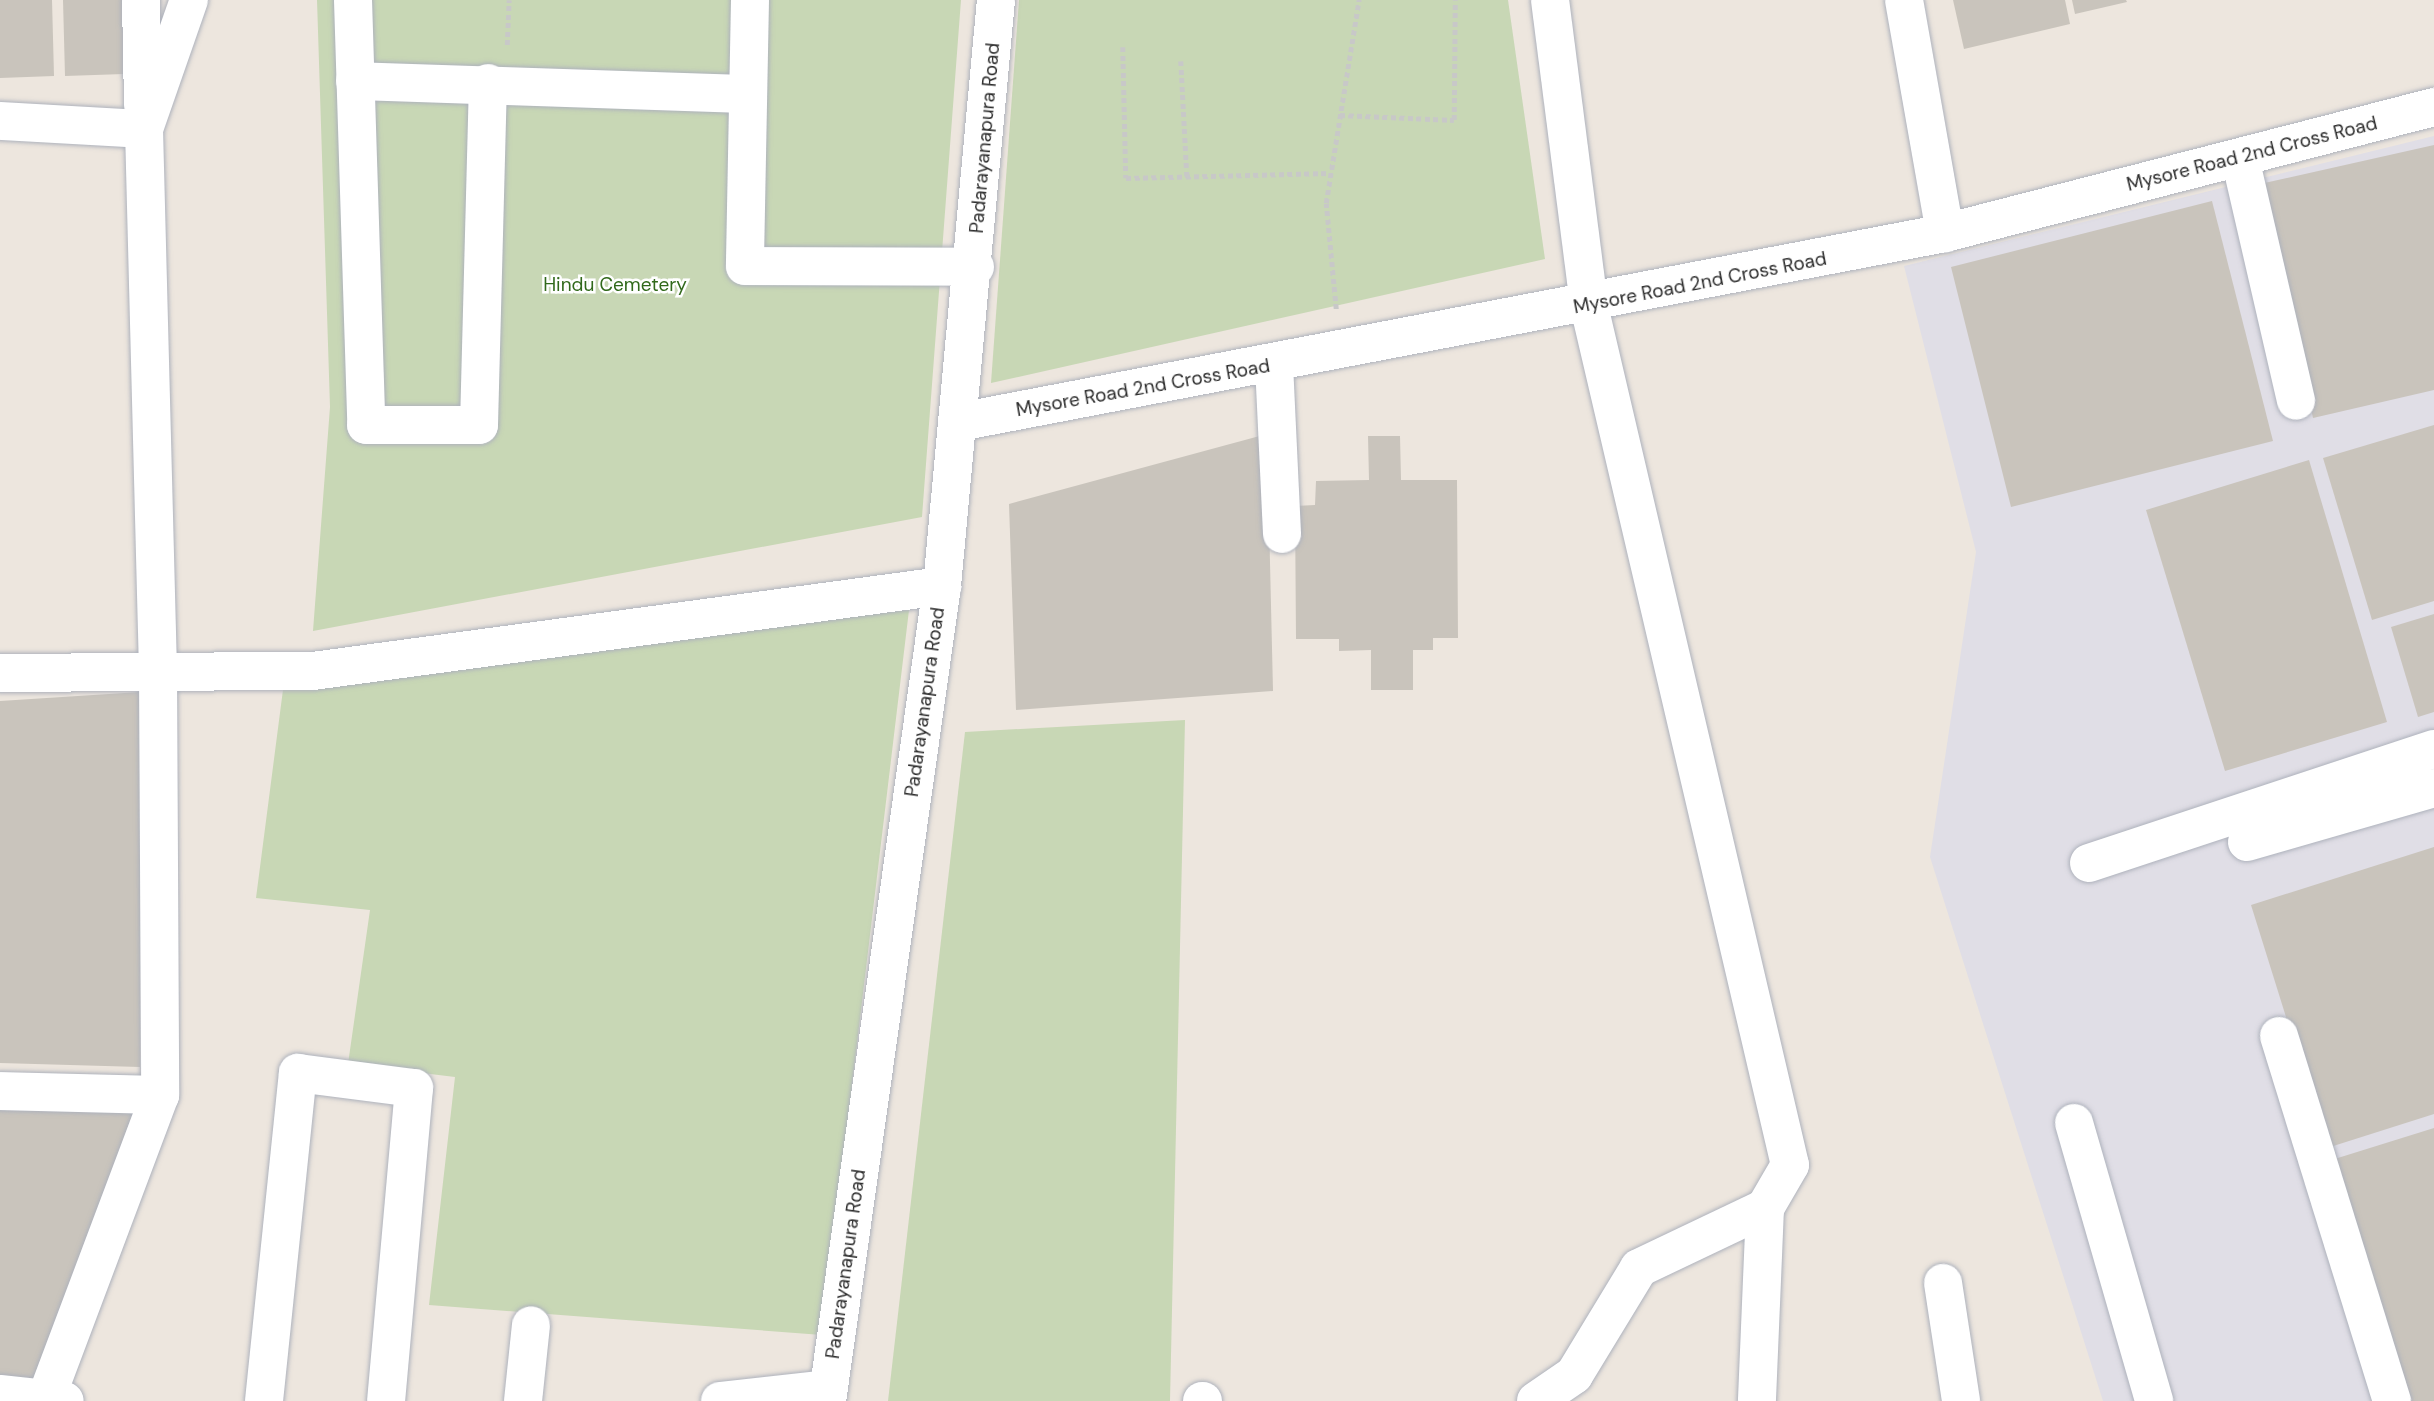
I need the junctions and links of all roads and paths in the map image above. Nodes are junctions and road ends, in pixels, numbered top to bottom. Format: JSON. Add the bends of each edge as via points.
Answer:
{"nodes":[{"id":1,"x":141,"y":0,"type":"edge"},
{"id":2,"x":190,"y":0,"type":"edge"},
{"id":3,"x":353,"y":0,"type":"edge"},
{"id":4,"x":750,"y":0,"type":"edge"},
{"id":5,"x":996,"y":0,"type":"edge"},
{"id":6,"x":1359,"y":0,"type":"edge"},
{"id":7,"x":1455,"y":0,"type":"edge"},
{"id":8,"x":1550,"y":0,"type":"edge"},
{"id":9,"x":1904,"y":0,"type":"edge"},
{"id":10,"x":1123,"y":47,"type":"dead end"},
{"id":11,"x":1181,"y":61,"type":"dead end"},
{"id":12,"x":355,"y":80,"type":"junction"},
{"id":13,"x":488,"y":83,"type":"junction"},
{"id":14,"x":747,"y":94,"type":"junction"},
{"id":15,"x":2434,"y":107,"type":"edge"},
{"id":16,"x":1340,"y":116,"type":"junction"},
{"id":17,"x":0,"y":121,"type":"edge"},
{"id":18,"x":144,"y":128,"type":"junction"},
{"id":19,"x":2240,"y":158,"type":"junction"},
{"id":20,"x":1331,"y":173,"type":"junction"},
{"id":21,"x":1187,"y":176,"type":"junction"},
{"id":22,"x":1945,"y":233,"type":"junction"},
{"id":23,"x":975,"y":267,"type":"junction"},
{"id":24,"x":1589,"y":306,"type":"junction"},
{"id":25,"x":1340,"y":352,"type":"junction"},
{"id":26,"x":1274,"y":364,"type":"junction"},
{"id":27,"x":2296,"y":401,"type":"dead end"},
{"id":28,"x":958,"y":422,"type":"junction"},
{"id":29,"x":1282,"y":534,"type":"dead end"},
{"id":30,"x":942,"y":586,"type":"junction"},
{"id":31,"x":158,"y":671,"type":"junction"},
{"id":32,"x":0,"y":673,"type":"edge"},
{"id":33,"x":2434,"y":749,"type":"edge"},
{"id":34,"x":2434,"y":788,"type":"edge"},
{"id":35,"x":2247,"y":842,"type":"dead end"},
{"id":36,"x":2089,"y":863,"type":"dead end"},
{"id":37,"x":2279,"y":1036,"type":"dead end"},
{"id":38,"x":0,"y":1091,"type":"edge"},
{"id":39,"x":159,"y":1095,"type":"junction"},
{"id":40,"x":2074,"y":1123,"type":"dead end"},
{"id":41,"x":1765,"y":1208,"type":"junction"},
{"id":42,"x":1943,"y":1283,"type":"dead end"},
{"id":43,"x":531,"y":1325,"type":"dead end"},
{"id":44,"x":0,"y":1394,"type":"edge"},
{"id":45,"x":828,"y":1395,"type":"edge"},
{"id":46,"x":52,"y":1399,"type":"edge"},
{"id":47,"x":264,"y":1401,"type":"edge"},
{"id":48,"x":386,"y":1401,"type":"edge"},
{"id":49,"x":523,"y":1401,"type":"edge"},
{"id":50,"x":720,"y":1401,"type":"edge"},
{"id":51,"x":1536,"y":1401,"type":"edge"},
{"id":52,"x":1757,"y":1401,"type":"edge"},
{"id":53,"x":1961,"y":1401,"type":"edge"},
{"id":54,"x":2154,"y":1401,"type":"edge"},
{"id":55,"x":2392,"y":1401,"type":"edge"}],
"edges":[{"from":1,"to":18,"type":"street"},
{"from":2,"to":18,"type":"street"},
{"from":3,"to":12,"type":"street"},
{"from":4,"to":14,"type":"street"},
{"from":5,"to":23,"type":"street","name":"Padarayanapura Road"},
{"from":6,"to":16,"type":"path"},
{"from":7,"to":16,"type":"path","via":[[1454,120]]},
{"from":8,"to":24,"type":"street"},
{"from":9,"to":22,"type":"street"},
{"from":10,"to":21,"type":"path","via":[[1126,178]]},
{"from":11,"to":21,"type":"path"},
{"from":12,"to":13,"type":"street"},
{"from":12,"to":13,"type":"street","via":[[366,425],[479,425]]},
{"from":13,"to":14,"type":"street"},
{"from":14,"to":23,"type":"street","via":[[745,265]]},
{"from":15,"to":19,"type":"street","name":"Mysore Road 2nd Cross Road"},
{"from":16,"to":20,"type":"path"},
{"from":17,"to":18,"type":"street"},
{"from":18,"to":31,"type":"street"},
{"from":19,"to":22,"type":"street","name":"Mysore Road 2nd Cross Road"},
{"from":19,"to":27,"type":"street"},
{"from":20,"to":21,"type":"path"},
{"from":20,"to":25,"type":"path","via":[[1326,203]]},
{"from":22,"to":24,"type":"street","name":"Mysore Road 2nd Cross Road"},
{"from":23,"to":28,"type":"street","name":"Padarayanapura Road"},
{"from":24,"to":25,"type":"street","name":"Mysore Road 2nd Cross Road"},
{"from":24,"to":41,"type":"street","via":[[1790,1165]]},
{"from":25,"to":26,"type":"street","name":"Mysore Road 2nd Cross Road"},
{"from":26,"to":28,"type":"street","name":"Mysore Road 2nd Cross Road"},
{"from":26,"to":29,"type":"street"},
{"from":28,"to":30,"type":"street","name":"Padarayanapura Road"},
{"from":30,"to":31,"type":"street","via":[[313,671]]},
{"from":30,"to":45,"type":"street","name":"Padarayanapura Road"},
{"from":31,"to":32,"type":"street"},
{"from":31,"to":39,"type":"street"},
{"from":33,"to":36,"type":"street"},
{"from":34,"to":35,"type":"street"},
{"from":37,"to":55,"type":"street"},
{"from":38,"to":39,"type":"street"},
{"from":39,"to":46,"type":"street"},
{"from":40,"to":54,"type":"street"},
{"from":41,"to":51,"type":"street","via":[[1639,1268],[1574,1375]]},
{"from":41,"to":52,"type":"street"},
{"from":42,"to":53,"type":"street"},
{"from":43,"to":49,"type":"street"},
{"from":44,"to":46,"type":"street"},
{"from":45,"to":50,"type":"street"},
{"from":47,"to":48,"type":"street","via":[[298,1073],[414,1088]]}]}
